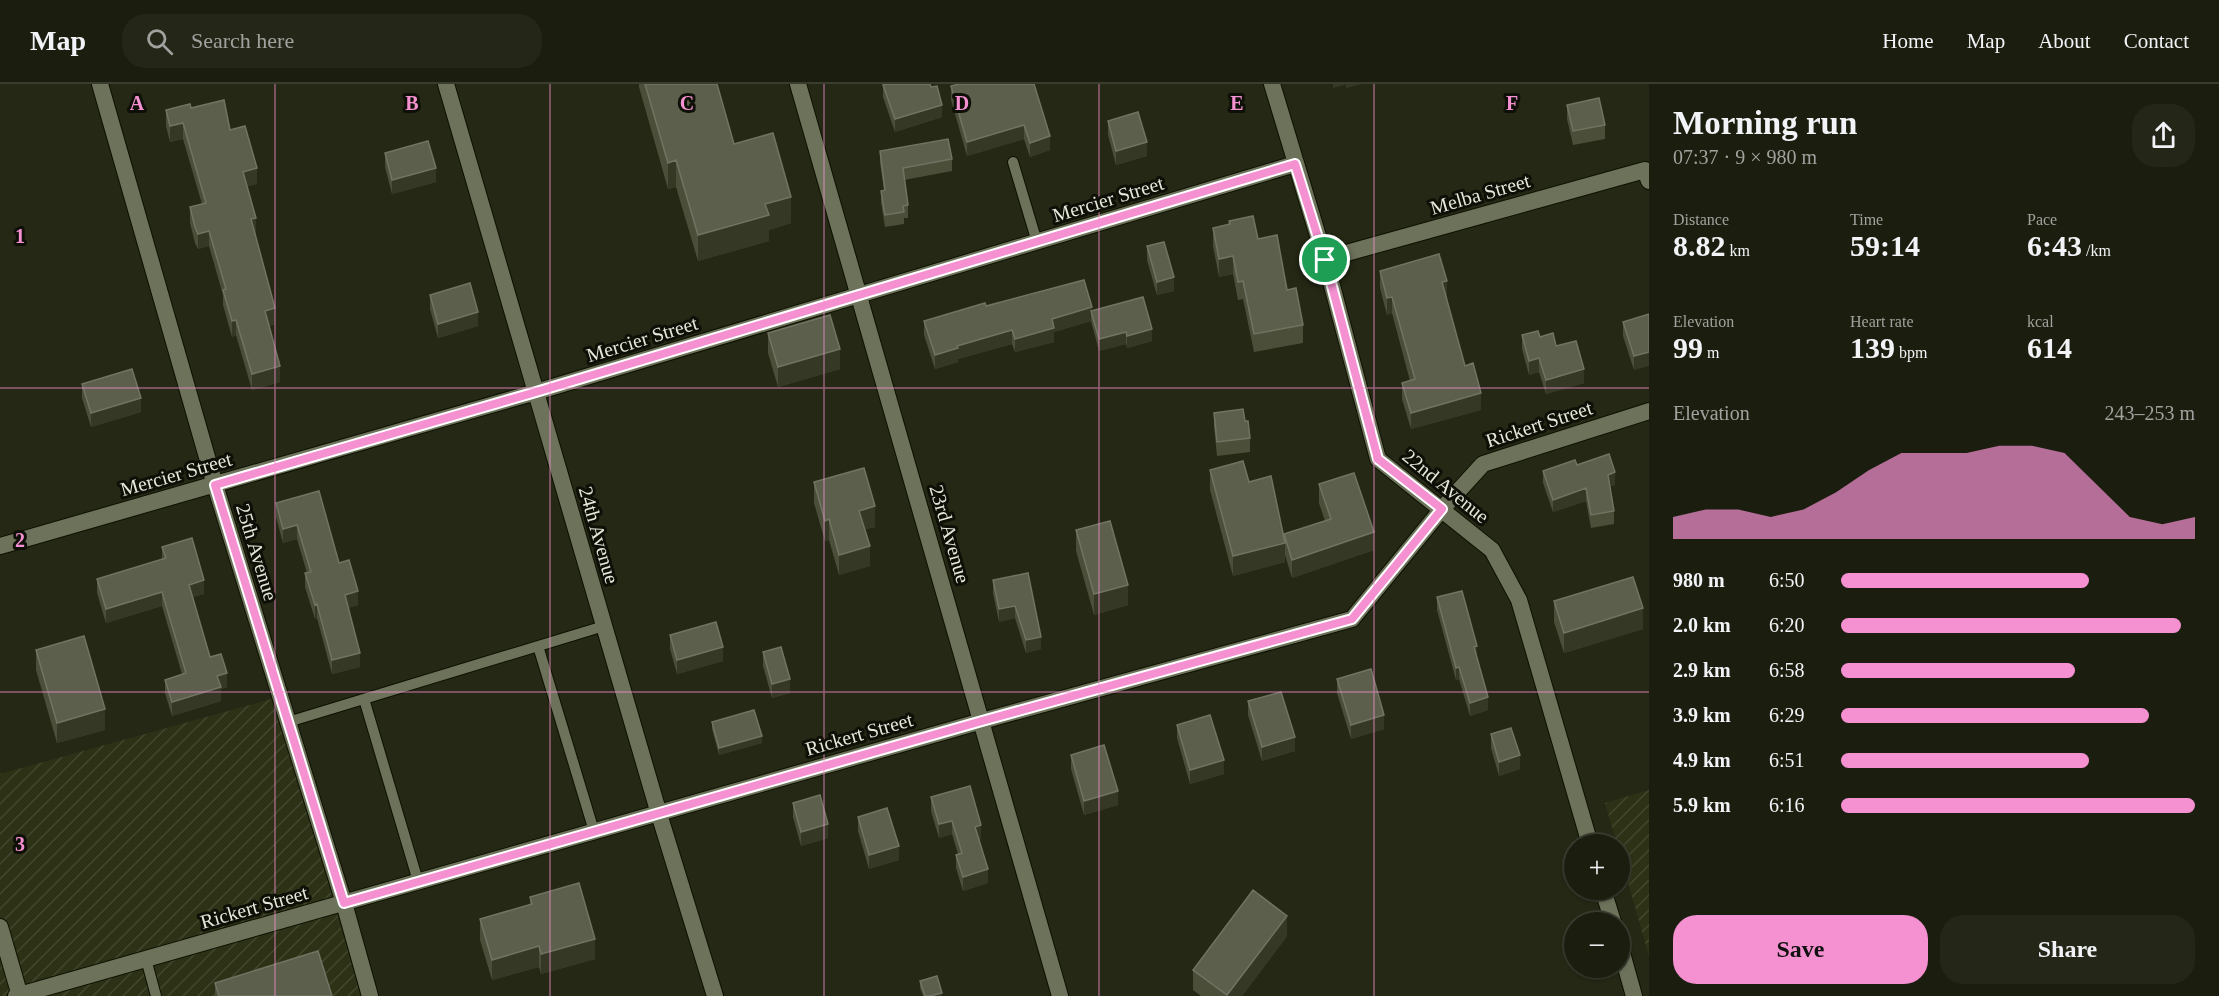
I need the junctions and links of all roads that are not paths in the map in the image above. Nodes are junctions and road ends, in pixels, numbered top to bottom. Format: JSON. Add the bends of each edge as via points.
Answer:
{"nodes":[{"id":1,"x":100,"y":84,"type":"edge"},
{"id":2,"x":446,"y":84,"type":"edge"},
{"id":3,"x":798,"y":84,"type":"edge"},
{"id":4,"x":1272,"y":84,"type":"edge"},
{"id":5,"x":1013,"y":162,"type":"dead end"},
{"id":6,"x":1295,"y":164,"type":"junction"},
{"id":7,"x":1647,"y":176,"type":"edge"},
{"id":8,"x":1036,"y":242,"type":"junction"},
{"id":9,"x":1325,"y":260,"type":"junction"},
{"id":10,"x":858,"y":296,"type":"junction"},
{"id":11,"x":536,"y":392,"type":"junction"},
{"id":12,"x":1649,"y":411,"type":"edge"},
{"id":13,"x":215,"y":485,"type":"junction"},
{"id":14,"x":1442,"y":509,"type":"junction"},
{"id":15,"x":0,"y":546,"type":"edge"},
{"id":16,"x":604,"y":626,"type":"junction"},
{"id":17,"x":538,"y":646,"type":"junction"},
{"id":18,"x":364,"y":699,"type":"junction"},
{"id":19,"x":982,"y":721,"type":"junction"},
{"id":20,"x":288,"y":722,"type":"junction"},
{"id":21,"x":659,"y":814,"type":"junction"},
{"id":22,"x":594,"y":831,"type":"junction"},
{"id":23,"x":1587,"y":834,"type":"edge"},
{"id":24,"x":418,"y":881,"type":"junction"},
{"id":25,"x":344,"y":903,"type":"junction"},
{"id":26,"x":0,"y":927,"type":"edge"},
{"id":27,"x":146,"y":959,"type":"junction"},
{"id":28,"x":1629,"y":978,"type":"edge"},
{"id":29,"x":18,"y":996,"type":"edge"},
{"id":30,"x":156,"y":996,"type":"edge"},
{"id":31,"x":370,"y":996,"type":"edge"},
{"id":32,"x":715,"y":996,"type":"edge"},
{"id":33,"x":1060,"y":996,"type":"edge"},
{"id":34,"x":1634,"y":996,"type":"edge"}],
"edges":[{"from":1,"to":13,"type":"street","name":"25th Avenue"},
{"from":2,"to":11,"type":"street","name":"24th Avenue"},
{"from":3,"to":10,"type":"street","name":"23rd Avenue"},
{"from":4,"to":6,"type":"street","name":"22nd Avenue"},
{"from":5,"to":8,"type":"lane"},
{"from":6,"to":8,"type":"street","name":"Mercier Street"},
{"from":6,"to":9,"type":"street","name":"22nd Avenue"},
{"from":7,"to":9,"type":"street","name":"Melba Street"},
{"from":8,"to":10,"type":"street","name":"Mercier Street"},
{"from":9,"to":14,"type":"street","name":"22nd Avenue","via":[[1378,459]]},
{"from":10,"to":11,"type":"street","name":"Mercier Street"},
{"from":10,"to":19,"type":"street","name":"23rd Avenue"},
{"from":11,"to":13,"type":"street","name":"Mercier Street"},
{"from":11,"to":16,"type":"street","name":"24th Avenue"},
{"from":12,"to":14,"type":"street","name":"Rickert Street","via":[[1483,464]]},
{"from":13,"to":15,"type":"street","name":"Mercier Street"},
{"from":13,"to":20,"type":"street","name":"25th Avenue"},
{"from":14,"to":19,"type":"street","name":"Rickert Street","via":[[1352,619]]},
{"from":14,"to":23,"type":"street","name":"22nd Avenue","via":[[1492,550],[1519,600]]},
{"from":16,"to":17,"type":"lane"},
{"from":16,"to":21,"type":"street","name":"24th Avenue"},
{"from":17,"to":18,"type":"lane"},
{"from":17,"to":22,"type":"lane"},
{"from":18,"to":20,"type":"lane"},
{"from":18,"to":24,"type":"lane"},
{"from":19,"to":21,"type":"street","name":"Rickert Street"},
{"from":19,"to":33,"type":"street","name":"23rd Avenue"},
{"from":20,"to":25,"type":"street","name":"25th Avenue"},
{"from":21,"to":22,"type":"street","name":"Rickert Street"},
{"from":21,"to":32,"type":"street","name":"24th Avenue"},
{"from":22,"to":24,"type":"street","name":"Rickert Street"},
{"from":24,"to":25,"type":"street","name":"Rickert Street"},
{"from":25,"to":27,"type":"street","name":"Rickert Street"},
{"from":25,"to":31,"type":"street","name":"25th Avenue"},
{"from":26,"to":29,"type":"street"},
{"from":27,"to":29,"type":"street","name":"Rickert Street"},
{"from":27,"to":30,"type":"lane"},
{"from":28,"to":34,"type":"street"}]}
